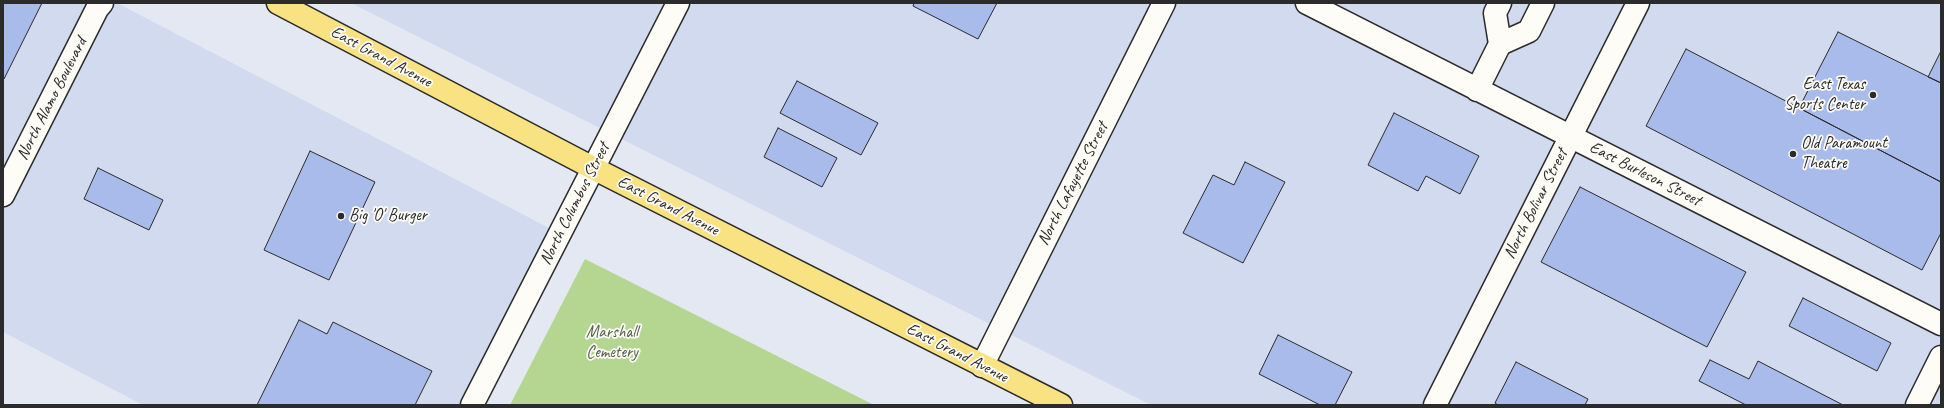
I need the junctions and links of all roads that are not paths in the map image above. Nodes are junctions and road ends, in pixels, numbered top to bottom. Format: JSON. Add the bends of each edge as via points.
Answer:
{"nodes":[{"id":1,"x":102,"y":3,"type":"edge"},
{"id":2,"x":278,"y":3,"type":"edge"},
{"id":3,"x":678,"y":3,"type":"edge"},
{"id":4,"x":1164,"y":3,"type":"edge"},
{"id":5,"x":1307,"y":3,"type":"edge"},
{"id":6,"x":1500,"y":3,"type":"edge"},
{"id":7,"x":1543,"y":3,"type":"edge"},
{"id":8,"x":1638,"y":3,"type":"edge"},
{"id":9,"x":1500,"y":44,"type":"junction"},
{"id":10,"x":1477,"y":90,"type":"junction"},
{"id":11,"x":1570,"y":136,"type":"junction"},
{"id":12,"x":593,"y":168,"type":"junction"},
{"id":13,"x":3,"y":195,"type":"edge"},
{"id":14,"x":1941,"y":324,"type":"edge"},
{"id":15,"x":1941,"y":357,"type":"edge"},
{"id":16,"x":982,"y":366,"type":"junction"},
{"id":17,"x":472,"y":405,"type":"edge"},
{"id":18,"x":1061,"y":405,"type":"edge"},
{"id":19,"x":1435,"y":405,"type":"edge"},
{"id":20,"x":1917,"y":405,"type":"edge"}],
"edges":[{"from":1,"to":13,"type":"street","name":"North Alamo Boulevard"},
{"from":2,"to":12,"type":"highway","name":"East Grand Avenue"},
{"from":3,"to":12,"type":"street","name":"North Columbus Street"},
{"from":4,"to":16,"type":"street","name":"North Lafayette Street"},
{"from":5,"to":10,"type":"street","name":"East Burleson Street"},
{"from":6,"to":9,"type":"street","via":[[1495,13]]},
{"from":7,"to":9,"type":"street","via":[[1529,30]]},
{"from":8,"to":11,"type":"street","name":"North Bolivar Street"},
{"from":9,"to":10,"type":"street"},
{"from":10,"to":11,"type":"street","name":"East Burleson Street"},
{"from":11,"to":14,"type":"street","name":"East Burleson Street"},
{"from":11,"to":19,"type":"street","name":"North Bolivar Street"},
{"from":12,"to":16,"type":"highway","name":"East Grand Avenue"},
{"from":12,"to":17,"type":"street","name":"North Columbus Street"},
{"from":15,"to":20,"type":"street"},
{"from":16,"to":18,"type":"highway","name":"East Grand Avenue"}]}
